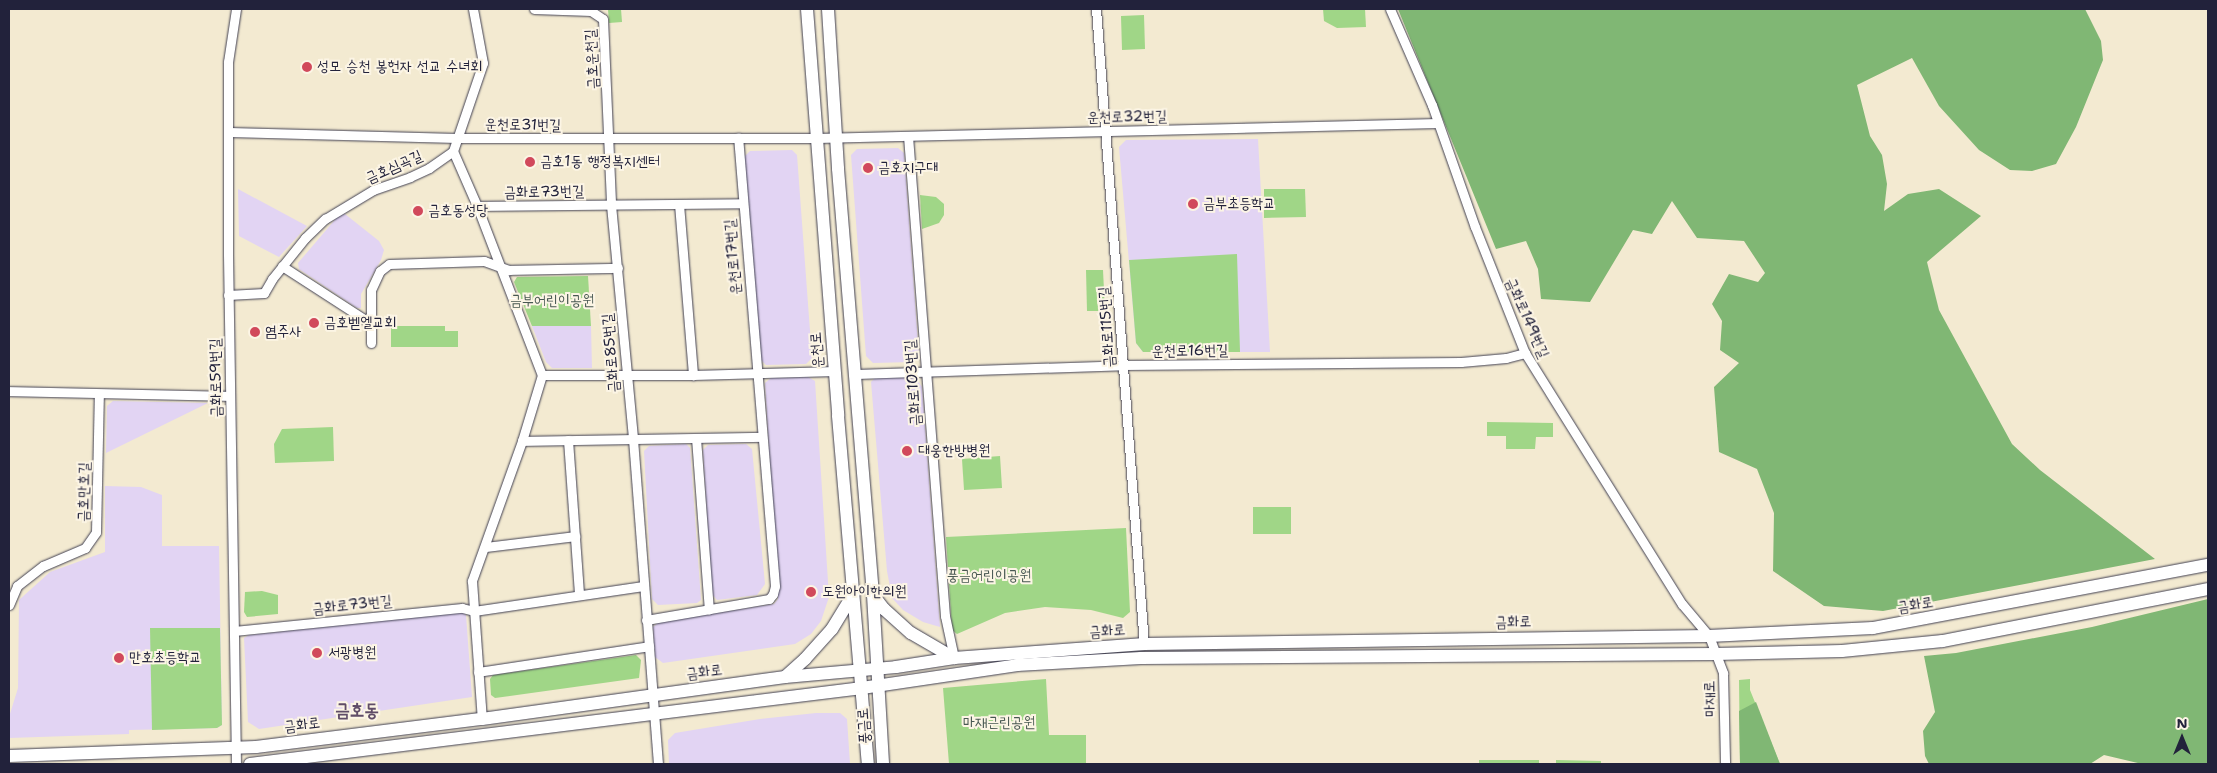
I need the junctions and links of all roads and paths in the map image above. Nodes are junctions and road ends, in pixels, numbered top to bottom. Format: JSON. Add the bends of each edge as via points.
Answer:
{"nodes":[{"id":1,"x":236,"y":9,"type":"edge"},
{"id":2,"x":473,"y":9,"type":"edge"},
{"id":3,"x":534,"y":9,"type":"edge"},
{"id":4,"x":807,"y":9,"type":"edge"},
{"id":5,"x":828,"y":9,"type":"edge"},
{"id":6,"x":1096,"y":9,"type":"edge"},
{"id":7,"x":1390,"y":9,"type":"edge"},
{"id":8,"x":1438,"y":123,"type":"junction"},
{"id":9,"x":1105,"y":131,"type":"junction"},
{"id":10,"x":229,"y":132,"type":"junction"},
{"id":11,"x":908,"y":136,"type":"junction"},
{"id":12,"x":838,"y":137,"type":"junction"},
{"id":13,"x":457,"y":138,"type":"junction"},
{"id":14,"x":738,"y":138,"type":"junction"},
{"id":15,"x":817,"y":138,"type":"junction"},
{"id":16,"x":608,"y":139,"type":"junction"},
{"id":17,"x":453,"y":151,"type":"junction"},
{"id":18,"x":742,"y":203,"type":"junction"},
{"id":19,"x":679,"y":204,"type":"junction"},
{"id":20,"x":611,"y":205,"type":"junction"},
{"id":21,"x":477,"y":206,"type":"junction"},
{"id":22,"x":282,"y":266,"type":"junction"},
{"id":23,"x":500,"y":266,"type":"junction"},
{"id":24,"x":618,"y":268,"type":"junction"},
{"id":25,"x":228,"y":295,"type":"junction"},
{"id":26,"x":370,"y":323,"type":"junction"},
{"id":27,"x":371,"y":343,"type":"dead end"},
{"id":28,"x":1524,"y":353,"type":"junction"},
{"id":29,"x":1123,"y":365,"type":"junction"},
{"id":30,"x":835,"y":370,"type":"junction"},
{"id":31,"x":926,"y":371,"type":"junction"},
{"id":32,"x":757,"y":372,"type":"junction"},
{"id":33,"x":856,"y":374,"type":"junction"},
{"id":34,"x":542,"y":375,"type":"junction"},
{"id":35,"x":693,"y":375,"type":"junction"},
{"id":36,"x":626,"y":376,"type":"junction"},
{"id":37,"x":9,"y":391,"type":"edge"},
{"id":38,"x":99,"y":394,"type":"junction"},
{"id":39,"x":229,"y":396,"type":"junction"},
{"id":40,"x":696,"y":438,"type":"junction"},
{"id":41,"x":762,"y":438,"type":"junction"},
{"id":42,"x":633,"y":439,"type":"junction"},
{"id":43,"x":568,"y":440,"type":"junction"},
{"id":44,"x":522,"y":441,"type":"junction"},
{"id":45,"x":575,"y":536,"type":"junction"},
{"id":46,"x":486,"y":547,"type":"junction"},
{"id":47,"x":2208,"y":565,"type":"edge"},
{"id":48,"x":643,"y":586,"type":"junction"},
{"id":49,"x":2208,"y":589,"type":"edge"},
{"id":50,"x":854,"y":593,"type":"junction"},
{"id":51,"x":873,"y":595,"type":"junction"},
{"id":52,"x":579,"y":596,"type":"junction"},
{"id":53,"x":9,"y":605,"type":"edge"},
{"id":54,"x":709,"y":610,"type":"junction"},
{"id":55,"x":474,"y":611,"type":"junction"},
{"id":56,"x":646,"y":620,"type":"junction"},
{"id":57,"x":234,"y":631,"type":"junction"},
{"id":58,"x":1709,"y":636,"type":"junction"},
{"id":59,"x":1144,"y":644,"type":"junction"},
{"id":60,"x":649,"y":646,"type":"junction"},
{"id":61,"x":1716,"y":654,"type":"junction"},
{"id":62,"x":954,"y":658,"type":"junction"},
{"id":63,"x":876,"y":668,"type":"junction"},
{"id":64,"x":859,"y":670,"type":"junction"},
{"id":65,"x":478,"y":672,"type":"junction"},
{"id":66,"x":785,"y":677,"type":"junction"},
{"id":67,"x":877,"y":685,"type":"junction"},
{"id":68,"x":862,"y":688,"type":"junction"},
{"id":69,"x":652,"y":694,"type":"junction"},
{"id":70,"x":655,"y":713,"type":"junction"},
{"id":71,"x":482,"y":719,"type":"junction"},
{"id":72,"x":236,"y":748,"type":"junction"},
{"id":73,"x":9,"y":756,"type":"edge"},
{"id":74,"x":236,"y":764,"type":"edge"},
{"id":75,"x":250,"y":764,"type":"edge"},
{"id":76,"x":658,"y":764,"type":"edge"},
{"id":77,"x":868,"y":764,"type":"edge"},
{"id":78,"x":883,"y":764,"type":"edge"},
{"id":79,"x":1724,"y":764,"type":"edge"}],
"edges":[{"from":1,"to":10,"type":"street","name":"금화로59번길","via":[[228,62]]},
{"from":2,"to":13,"type":"street","via":[[483,63]]},
{"from":3,"to":16,"type":"street","name":"금호운천길","via":[[591,11],[603,19]]},
{"from":4,"to":15,"type":"main road","name":"운천로"},
{"from":5,"to":12,"type":"main road"},
{"from":6,"to":9,"type":"street","name":"금화로115번길"},
{"from":7,"to":8,"type":"street","name":"금화로149번길"},
{"from":8,"to":9,"type":"street","name":"운천로32번길"},
{"from":8,"to":28,"type":"street","name":"금화로149번길"},
{"from":9,"to":11,"type":"street","name":"운천로32번길"},
{"from":9,"to":29,"type":"street","name":"금화로115번길"},
{"from":10,"to":13,"type":"street","name":"운천로31번길"},
{"from":10,"to":25,"type":"street","name":"금화로59번길"},
{"from":11,"to":12,"type":"street","name":"운천로32번길"},
{"from":11,"to":31,"type":"street","name":"금화로103번길"},
{"from":12,"to":15,"type":"street","name":"운천로32번길"},
{"from":12,"to":33,"type":"main road"},
{"from":13,"to":16,"type":"street","name":"운천로31번길"},
{"from":13,"to":17,"type":"street"},
{"from":14,"to":15,"type":"street","name":"운천로31번길"},
{"from":14,"to":16,"type":"street","name":"운천로31번길"},
{"from":14,"to":18,"type":"street","name":"운천로17번길"},
{"from":15,"to":30,"type":"main road","name":"운천로"},
{"from":16,"to":20,"type":"street","name":"금화로85번길"},
{"from":17,"to":21,"type":"street"},
{"from":17,"to":22,"type":"street","name":"금호심곡길","via":[[410,178],[373,190],[325,220]]},
{"from":18,"to":19,"type":"street"},
{"from":18,"to":32,"type":"street","name":"운천로17번길"},
{"from":19,"to":20,"type":"street"},
{"from":19,"to":35,"type":"street"},
{"from":20,"to":21,"type":"street","name":"금화로73번길"},
{"from":20,"to":24,"type":"street","name":"금화로85번길"},
{"from":21,"to":23,"type":"street"},
{"from":22,"to":25,"type":"street","name":"금호심곡길","via":[[264,293]]},
{"from":22,"to":26,"type":"street"},
{"from":23,"to":24,"type":"street","via":[[510,270]]},
{"from":23,"to":26,"type":"street","via":[[484,261],[389,264],[380,271],[371,290]]},
{"from":23,"to":34,"type":"street"},
{"from":24,"to":36,"type":"street","name":"금화로85번길"},
{"from":25,"to":39,"type":"street","name":"금화로59번길"},
{"from":26,"to":27,"type":"street"},
{"from":28,"to":29,"type":"street","name":"운천로16번길","via":[[1461,362]]},
{"from":28,"to":58,"type":"street","name":"금화로149번길","via":[[1682,604]]},
{"from":29,"to":31,"type":"street","name":"운천로16번길"},
{"from":29,"to":59,"type":"street","name":"금화로115번길"},
{"from":30,"to":32,"type":"street"},
{"from":30,"to":50,"type":"main road","name":"운천로"},
{"from":31,"to":33,"type":"street","name":"운천로16번길"},
{"from":31,"to":62,"type":"street","name":"금화로103번길","via":[[944,608]]},
{"from":32,"to":35,"type":"street"},
{"from":32,"to":41,"type":"street"},
{"from":33,"to":51,"type":"main road"},
{"from":34,"to":36,"type":"street"},
{"from":34,"to":44,"type":"street"},
{"from":35,"to":36,"type":"street"},
{"from":36,"to":42,"type":"street","name":"금화로85번길"},
{"from":37,"to":38,"type":"street"},
{"from":38,"to":39,"type":"street"},
{"from":38,"to":53,"type":"street","name":"금호만호길","via":[[96,532],[85,548],[43,566],[17,586]]},
{"from":39,"to":57,"type":"street","name":"금화로59번길"},
{"from":40,"to":41,"type":"street"},
{"from":40,"to":42,"type":"street"},
{"from":40,"to":54,"type":"street"},
{"from":41,"to":54,"type":"street","via":[[773,594],[769,599]]},
{"from":42,"to":43,"type":"street"},
{"from":42,"to":48,"type":"street","name":"금화로85번길"},
{"from":43,"to":44,"type":"street"},
{"from":43,"to":45,"type":"street"},
{"from":44,"to":46,"type":"street"},
{"from":45,"to":46,"type":"street"},
{"from":45,"to":52,"type":"street"},
{"from":46,"to":55,"type":"street","via":[[472,581]]},
{"from":47,"to":58,"type":"main road","name":"금화로","via":[[1873,628]]},
{"from":48,"to":52,"type":"street","name":"금화로73번길"},
{"from":48,"to":56,"type":"street","name":"금화로85번길"},
{"from":49,"to":61,"type":"main road","name":"금화로","via":[[1943,641],[1842,650]]},
{"from":50,"to":64,"type":"main road","name":"운천로"},
{"from":50,"to":66,"type":"main road","via":[[832,628]]},
{"from":51,"to":62,"type":"main road","via":[[911,633]]},
{"from":51,"to":63,"type":"main road"},
{"from":52,"to":55,"type":"street","name":"금화로73번길"},
{"from":54,"to":56,"type":"street"},
{"from":55,"to":57,"type":"street","name":"금화로73번길","via":[[462,608]]},
{"from":55,"to":65,"type":"street"},
{"from":56,"to":60,"type":"street","name":"금화로85번길"},
{"from":57,"to":72,"type":"street","name":"금화로59번길"},
{"from":58,"to":59,"type":"main road","name":"금화로"},
{"from":58,"to":61,"type":"street","name":"마재로"},
{"from":59,"to":62,"type":"main road","name":"금화로"},
{"from":60,"to":65,"type":"street"},
{"from":60,"to":69,"type":"street","name":"금화로85번길"},
{"from":61,"to":67,"type":"main road","name":"금화로","via":[[1141,658],[1017,665]]},
{"from":61,"to":79,"type":"street","name":"마재로","via":[[1723,673]]},
{"from":62,"to":63,"type":"main road","name":"금화로"},
{"from":63,"to":64,"type":"main road","name":"금화로"},
{"from":63,"to":67,"type":"main road"},
{"from":64,"to":66,"type":"main road","name":"금화로"},
{"from":64,"to":68,"type":"main road","name":"운천로"},
{"from":65,"to":71,"type":"street"},
{"from":66,"to":69,"type":"main road","name":"금화로"},
{"from":67,"to":68,"type":"main road","name":"금화로"},
{"from":67,"to":78,"type":"main road","name":"풍금로"},
{"from":68,"to":70,"type":"main road","name":"금화로"},
{"from":68,"to":77,"type":"main road","name":"풍금로"},
{"from":69,"to":70,"type":"street","name":"금화로85번길"},
{"from":69,"to":71,"type":"main road","name":"금화로"},
{"from":70,"to":75,"type":"main road","name":"금화로"},
{"from":70,"to":76,"type":"street","name":"금화로85번길"},
{"from":71,"to":72,"type":"main road","name":"금화로"},
{"from":72,"to":73,"type":"main road","name":"금화로"},
{"from":72,"to":74,"type":"street","name":"금화로59번길"}]}
